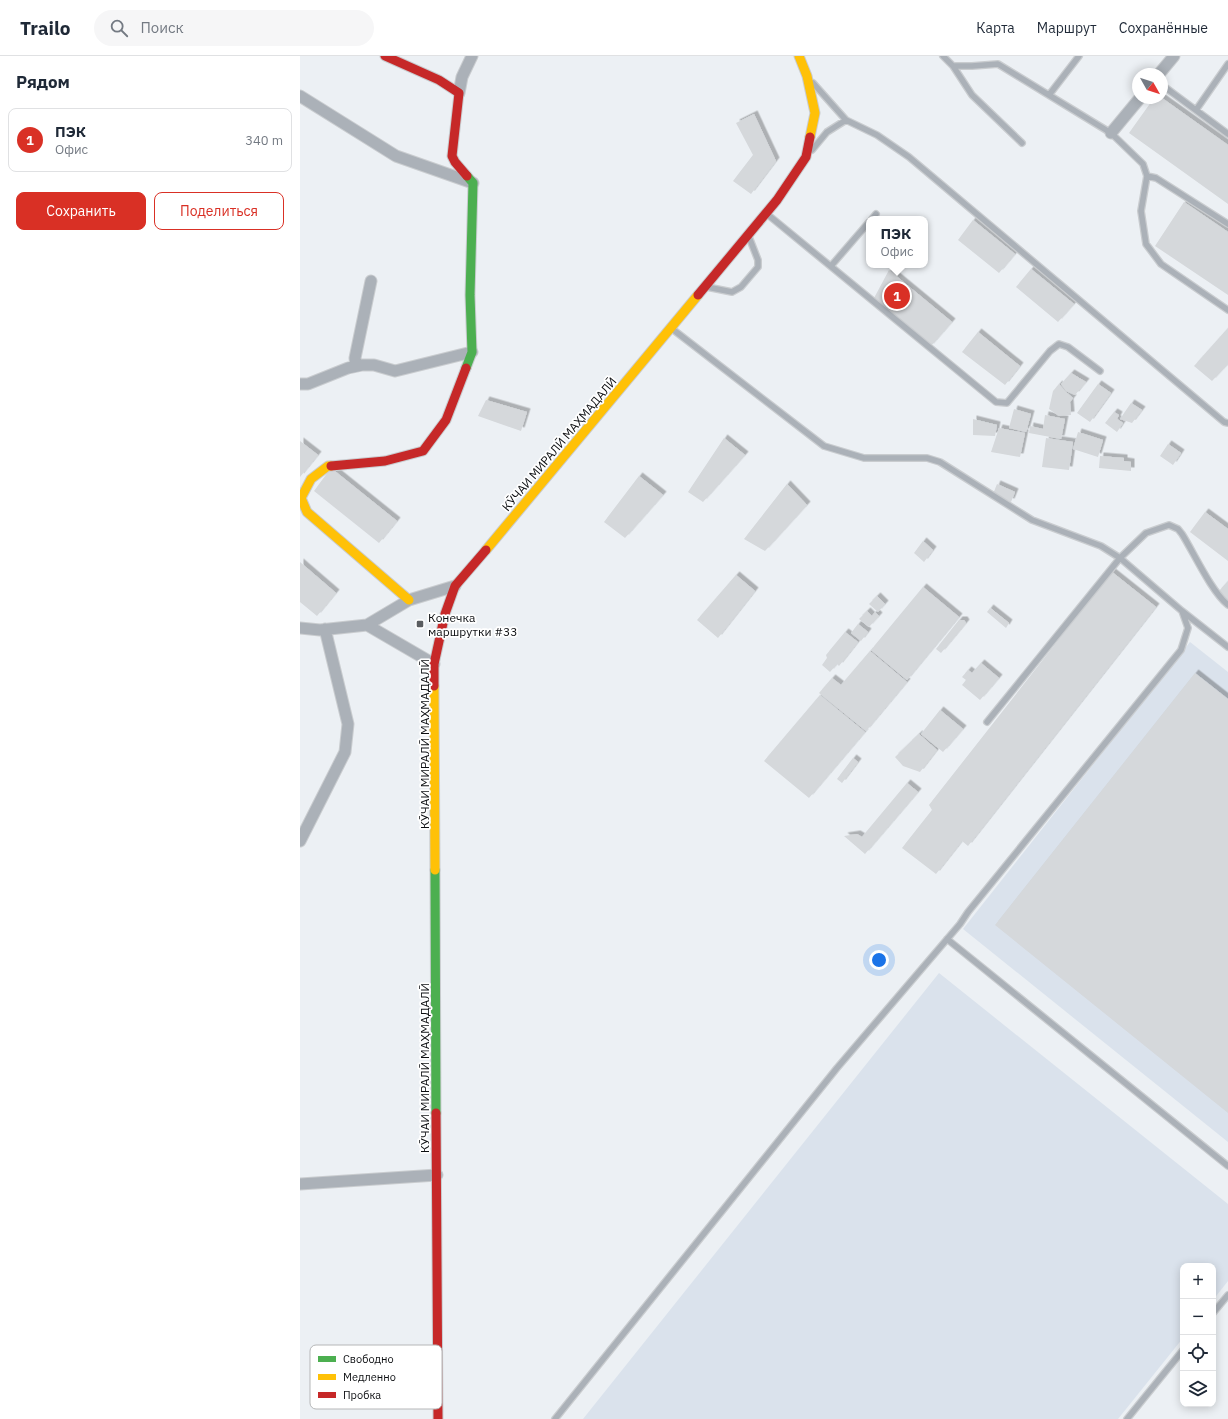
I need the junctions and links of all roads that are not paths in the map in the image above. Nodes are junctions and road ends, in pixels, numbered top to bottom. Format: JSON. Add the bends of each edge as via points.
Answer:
{"nodes":[{"id":1,"x":384,"y":56,"type":"edge"},
{"id":2,"x":472,"y":56,"type":"edge"},
{"id":3,"x":799,"y":56,"type":"edge"},
{"id":4,"x":943,"y":56,"type":"edge"},
{"id":5,"x":1078,"y":56,"type":"edge"},
{"id":6,"x":1174,"y":56,"type":"edge"},
{"id":7,"x":1228,"y":64,"type":"edge"},
{"id":8,"x":953,"y":66,"type":"junction"},
{"id":9,"x":1164,"y":68,"type":"edge"},
{"id":10,"x":807,"y":76,"type":"junction"},
{"id":11,"x":1168,"y":89,"type":"edge"},
{"id":12,"x":460,"y":93,"type":"junction"},
{"id":13,"x":1049,"y":95,"type":"junction"},
{"id":14,"x":300,"y":96,"type":"edge"},
{"id":15,"x":1135,"y":104,"type":"edge"},
{"id":16,"x":1196,"y":110,"type":"junction"},
{"id":17,"x":846,"y":120,"type":"junction"},
{"id":18,"x":1111,"y":133,"type":"junction"},
{"id":19,"x":1228,"y":134,"type":"edge"},
{"id":20,"x":1022,"y":143,"type":"dead end"},
{"id":21,"x":806,"y":157,"type":"junction"},
{"id":22,"x":1147,"y":176,"type":"junction"},
{"id":23,"x":473,"y":183,"type":"junction"},
{"id":24,"x":766,"y":213,"type":"junction"},
{"id":25,"x":1228,"y":224,"type":"edge"},
{"id":26,"x":866,"y":225,"type":"edge"},
{"id":27,"x":748,"y":235,"type":"junction"},
{"id":28,"x":831,"y":266,"type":"junction"},
{"id":29,"x":371,"y":281,"type":"dead end"},
{"id":30,"x":705,"y":287,"type":"junction"},
{"id":31,"x":1228,"y":310,"type":"edge"},
{"id":32,"x":671,"y":328,"type":"junction"},
{"id":33,"x":472,"y":352,"type":"junction"},
{"id":34,"x":356,"y":366,"type":"junction"},
{"id":35,"x":1100,"y":372,"type":"dead end"},
{"id":36,"x":300,"y":384,"type":"edge"},
{"id":37,"x":1228,"y":423,"type":"edge"},
{"id":38,"x":304,"y":509,"type":"edge"},
{"id":39,"x":1120,"y":558,"type":"junction"},
{"id":40,"x":455,"y":586,"type":"junction"},
{"id":41,"x":409,"y":600,"type":"junction"},
{"id":42,"x":1228,"y":605,"type":"edge"},
{"id":43,"x":1182,"y":610,"type":"junction"},
{"id":44,"x":367,"y":625,"type":"junction"},
{"id":45,"x":300,"y":628,"type":"edge"},
{"id":46,"x":325,"y":629,"type":"junction"},
{"id":47,"x":1228,"y":647,"type":"edge"},
{"id":48,"x":434,"y":664,"type":"junction"},
{"id":49,"x":987,"y":722,"type":"dead end"},
{"id":50,"x":300,"y":841,"type":"edge"},
{"id":51,"x":947,"y":939,"type":"junction"},
{"id":52,"x":1228,"y":1166,"type":"edge"},
{"id":53,"x":437,"y":1175,"type":"junction"},
{"id":54,"x":300,"y":1184,"type":"edge"},
{"id":55,"x":1228,"y":1295,"type":"edge"},
{"id":56,"x":1216,"y":1309,"type":"edge"},
{"id":57,"x":438,"y":1345,"type":"edge"},
{"id":58,"x":1180,"y":1354,"type":"edge"},
{"id":59,"x":438,"y":1409,"type":"edge"},
{"id":60,"x":438,"y":1419,"type":"edge"},
{"id":61,"x":554,"y":1419,"type":"edge"},
{"id":62,"x":1127,"y":1419,"type":"edge"}],
"edges":[{"from":1,"to":12,"type":"street","via":[[439,80]]},
{"from":2,"to":12,"type":"street","via":[[462,77]]},
{"from":3,"to":10,"type":"street","name":"КӮЧАИ МИРАЛӢ МАҲМАДАЛӢ"},
{"from":4,"to":8,"type":"lane"},
{"from":5,"to":13,"type":"lane"},
{"from":6,"to":9,"type":"street"},
{"from":7,"to":16,"type":"lane"},
{"from":8,"to":13,"type":"lane","via":[[998,64]]},
{"from":8,"to":20,"type":"lane","via":[[972,95]]},
{"from":10,"to":17,"type":"lane"},
{"from":10,"to":21,"type":"street","name":"КӮЧАИ МИРАЛӢ МАҲМАДАЛӢ","via":[[815,113]]},
{"from":11,"to":16,"type":"lane"},
{"from":12,"to":23,"type":"street","via":[[452,156]]},
{"from":13,"to":18,"type":"lane"},
{"from":14,"to":23,"type":"street","via":[[396,156]]},
{"from":15,"to":18,"type":"street"},
{"from":16,"to":19,"type":"lane"},
{"from":17,"to":21,"type":"lane","via":[[827,132]]},
{"from":17,"to":37,"type":"lane","via":[[877,135],[909,157]]},
{"from":18,"to":22,"type":"lane","via":[[1144,164]]},
{"from":21,"to":24,"type":"street","name":"КӮЧАИ МИРАЛӢ МАҲМАДАЛӢ"},
{"from":22,"to":25,"type":"lane","via":[[1156,178]]},
{"from":22,"to":31,"type":"lane","via":[[1141,211],[1146,244],[1162,264]]},
{"from":23,"to":33,"type":"street","via":[[470,295]]},
{"from":24,"to":27,"type":"street","name":"КӮЧАИ МИРАЛӢ МАҲМАДАЛӢ"},
{"from":24,"to":28,"type":"lane"},
{"from":26,"to":28,"type":"lane"},
{"from":27,"to":30,"type":"street","name":"КӮЧАИ МИРАЛӢ МАҲМАДАЛӢ"},
{"from":27,"to":30,"type":"lane","via":[[758,260],[758,267],[741,287],[732,292]]},
{"from":28,"to":35,"type":"lane","via":[[996,402],[1007,403],[1050,351],[1059,344],[1068,347]]},
{"from":29,"to":34,"type":"street","via":[[355,358]]},
{"from":30,"to":32,"type":"street","name":"КӮЧАИ МИРАЛӢ МАҲМАДАЛӢ"},
{"from":32,"to":39,"type":"lane","via":[[824,446],[864,458],[926,458],[940,462],[1032,520],[1101,546]]},
{"from":32,"to":40,"type":"street","name":"КӮЧАИ МИРАЛӢ МАҲМАДАЛӢ"},
{"from":33,"to":34,"type":"street","via":[[395,371],[374,365]]},
{"from":33,"to":38,"type":"street","via":[[446,420],[423,451],[385,461],[328,466],[311,479],[301,498]]},
{"from":34,"to":36,"type":"street","via":[[308,384]]},
{"from":38,"to":41,"type":"street"},
{"from":39,"to":42,"type":"lane","via":[[1146,533],[1169,525],[1182,534],[1223,601]]},
{"from":39,"to":43,"type":"lane"},
{"from":39,"to":49,"type":"lane"},
{"from":40,"to":41,"type":"street"},
{"from":40,"to":48,"type":"street","name":"КӮЧАИ МИРАЛӢ МАҲМАДАЛӢ","via":[[445,614]]},
{"from":41,"to":44,"type":"street"},
{"from":43,"to":47,"type":"lane"},
{"from":43,"to":51,"type":"lane","via":[[1188,628],[1181,650]]},
{"from":44,"to":46,"type":"street"},
{"from":44,"to":48,"type":"street"},
{"from":45,"to":46,"type":"street"},
{"from":46,"to":50,"type":"street","via":[[348,724],[344,752]]},
{"from":48,"to":53,"type":"street","name":"КӮЧАИ МИРАЛӢ МАҲМАДАЛӢ"},
{"from":51,"to":52,"type":"lane"},
{"from":51,"to":61,"type":"lane","via":[[838,1068]]},
{"from":53,"to":54,"type":"street"},
{"from":53,"to":57,"type":"street","name":"КӮЧАИ МИРАЛӢ МАҲМАДАЛӢ"},
{"from":55,"to":56,"type":"lane"},
{"from":58,"to":62,"type":"lane"},
{"from":59,"to":60,"type":"street","name":"КӮЧАИ МИРАЛӢ МАҲМАДАЛӢ"}]}
